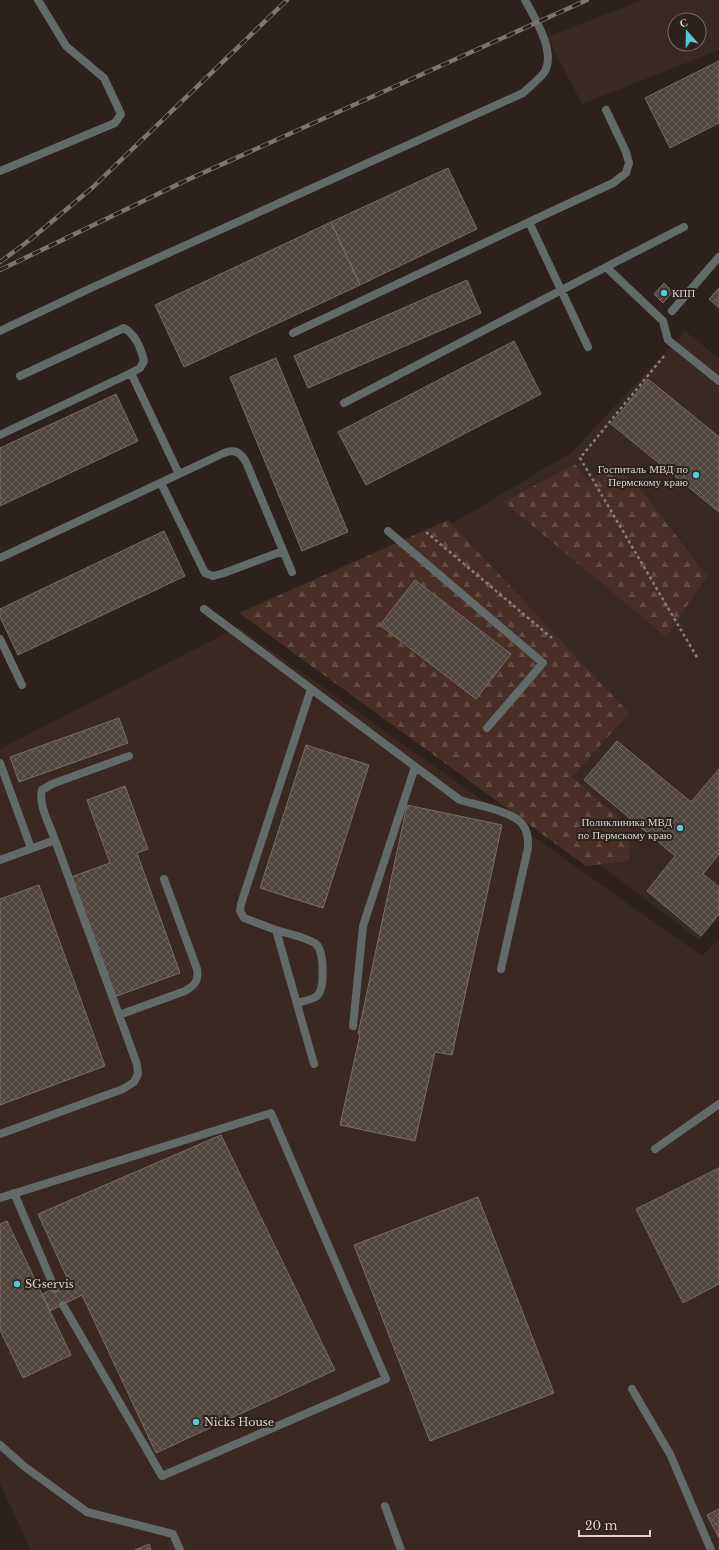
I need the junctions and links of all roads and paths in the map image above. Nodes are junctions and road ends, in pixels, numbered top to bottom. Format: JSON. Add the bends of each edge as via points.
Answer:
{"nodes":[{"id":1,"x":38,"y":0,"type":"edge"},
{"id":2,"x":525,"y":0,"type":"edge"},
{"id":3,"x":606,"y":110,"type":"dead end"},
{"id":4,"x":0,"y":172,"type":"edge"},
{"id":5,"x":530,"y":222,"type":"junction"},
{"id":6,"x":684,"y":227,"type":"dead end"},
{"id":7,"x":719,"y":257,"type":"edge"},
{"id":8,"x":606,"y":267,"type":"junction"},
{"id":9,"x":562,"y":290,"type":"junction"},
{"id":10,"x":672,"y":311,"type":"dead end"},
{"id":11,"x":0,"y":331,"type":"edge"},
{"id":12,"x":293,"y":333,"type":"dead end"},
{"id":13,"x":588,"y":347,"type":"dead end"},
{"id":14,"x":668,"y":352,"type":"dead end"},
{"id":15,"x":131,"y":373,"type":"junction"},
{"id":16,"x":20,"y":376,"type":"dead end"},
{"id":17,"x":719,"y":381,"type":"edge"},
{"id":18,"x":344,"y":403,"type":"dead end"},
{"id":19,"x":0,"y":435,"type":"edge"},
{"id":20,"x":179,"y":474,"type":"junction"},
{"id":21,"x":161,"y":482,"type":"junction"},
{"id":22,"x":388,"y":531,"type":"dead end"},
{"id":23,"x":426,"y":532,"type":"dead end"},
{"id":24,"x":283,"y":551,"type":"junction"},
{"id":25,"x":0,"y":558,"type":"edge"},
{"id":26,"x":292,"y":572,"type":"dead end"},
{"id":27,"x":204,"y":609,"type":"dead end"},
{"id":28,"x":552,"y":638,"type":"dead end"},
{"id":29,"x":0,"y":639,"type":"edge"},
{"id":30,"x":698,"y":659,"type":"dead end"},
{"id":31,"x":22,"y":685,"type":"dead end"},
{"id":32,"x":311,"y":689,"type":"junction"},
{"id":33,"x":487,"y":728,"type":"dead end"},
{"id":34,"x":128,"y":756,"type":"dead end"},
{"id":35,"x":0,"y":763,"type":"edge"},
{"id":36,"x":415,"y":767,"type":"junction"},
{"id":37,"x":55,"y":840,"type":"junction"},
{"id":38,"x":31,"y":848,"type":"junction"},
{"id":39,"x":0,"y":860,"type":"edge"},
{"id":40,"x":164,"y":879,"type":"dead end"},
{"id":41,"x":276,"y":930,"type":"junction"},
{"id":42,"x":501,"y":969,"type":"dead end"},
{"id":43,"x":297,"y":1003,"type":"junction"},
{"id":44,"x":119,"y":1015,"type":"junction"},
{"id":45,"x":353,"y":1026,"type":"dead end"},
{"id":46,"x":314,"y":1064,"type":"dead end"},
{"id":47,"x":719,"y":1104,"type":"edge"},
{"id":48,"x":0,"y":1134,"type":"edge"},
{"id":49,"x":655,"y":1149,"type":"dead end"},
{"id":50,"x":14,"y":1193,"type":"junction"},
{"id":51,"x":0,"y":1198,"type":"edge"},
{"id":52,"x":55,"y":1289,"type":"dead end"},
{"id":53,"x":63,"y":1304,"type":"dead end"},
{"id":54,"x":632,"y":1389,"type":"dead end"},
{"id":55,"x":0,"y":1445,"type":"edge"},
{"id":56,"x":385,"y":1506,"type":"dead end"},
{"id":57,"x":180,"y":1550,"type":"edge"},
{"id":58,"x":401,"y":1550,"type":"edge"},
{"id":59,"x":712,"y":1550,"type":"edge"}],
"edges":[{"from":1,"to":4,"type":"lane","via":[[66,46],[104,78],[121,114],[115,123]]},
{"from":2,"to":11,"type":"lane","via":[[537,22],[549,54],[544,73],[523,93]]},
{"from":3,"to":5,"type":"lane","via":[[626,152],[629,163],[626,173],[613,182]]},
{"from":5,"to":9,"type":"lane"},
{"from":5,"to":12,"type":"lane"},
{"from":6,"to":8,"type":"lane"},
{"from":7,"to":10,"type":"lane"},
{"from":8,"to":9,"type":"lane"},
{"from":8,"to":17,"type":"lane","via":[[663,321],[668,340]]},
{"from":9,"to":13,"type":"lane"},
{"from":9,"to":18,"type":"lane"},
{"from":14,"to":30,"type":"path","via":[[580,458]]},
{"from":15,"to":16,"type":"lane","via":[[140,368],[144,361],[136,340],[131,332],[124,328]]},
{"from":15,"to":19,"type":"lane"},
{"from":15,"to":20,"type":"lane"},
{"from":20,"to":21,"type":"lane"},
{"from":20,"to":24,"type":"lane","via":[[233,450],[242,454]]},
{"from":21,"to":24,"type":"lane","via":[[205,572],[213,576]]},
{"from":21,"to":25,"type":"lane"},
{"from":22,"to":33,"type":"lane","via":[[543,663]]},
{"from":23,"to":28,"type":"path"},
{"from":24,"to":26,"type":"lane"},
{"from":27,"to":32,"type":"lane"},
{"from":29,"to":31,"type":"lane"},
{"from":32,"to":36,"type":"lane"},
{"from":32,"to":41,"type":"lane","via":[[241,904],[240,912],[244,918]]},
{"from":34,"to":37,"type":"lane","via":[[42,790],[42,805]]},
{"from":35,"to":38,"type":"lane"},
{"from":36,"to":42,"type":"lane","via":[[460,800],[510,815],[522,824],[528,836],[528,848]]},
{"from":36,"to":45,"type":"lane","via":[[363,926]]},
{"from":37,"to":38,"type":"lane"},
{"from":37,"to":44,"type":"lane"},
{"from":38,"to":39,"type":"lane"},
{"from":40,"to":44,"type":"lane","via":[[198,978],[194,985],[185,991]]},
{"from":41,"to":43,"type":"lane"},
{"from":41,"to":43,"type":"lane","via":[[317,944],[321,951],[323,960],[320,992]]},
{"from":43,"to":46,"type":"lane"},
{"from":44,"to":48,"type":"lane","via":[[137,1064],[138,1074],[134,1082],[123,1089]]},
{"from":47,"to":49,"type":"lane"},
{"from":50,"to":51,"type":"lane"},
{"from":50,"to":52,"type":"lane"},
{"from":50,"to":53,"type":"lane","via":[[271,1113],[386,1380],[162,1476]]},
{"from":54,"to":59,"type":"lane","via":[[670,1454]]},
{"from":55,"to":57,"type":"lane","via":[[25,1467],[87,1512],[173,1534]]},
{"from":56,"to":58,"type":"lane"}]}
